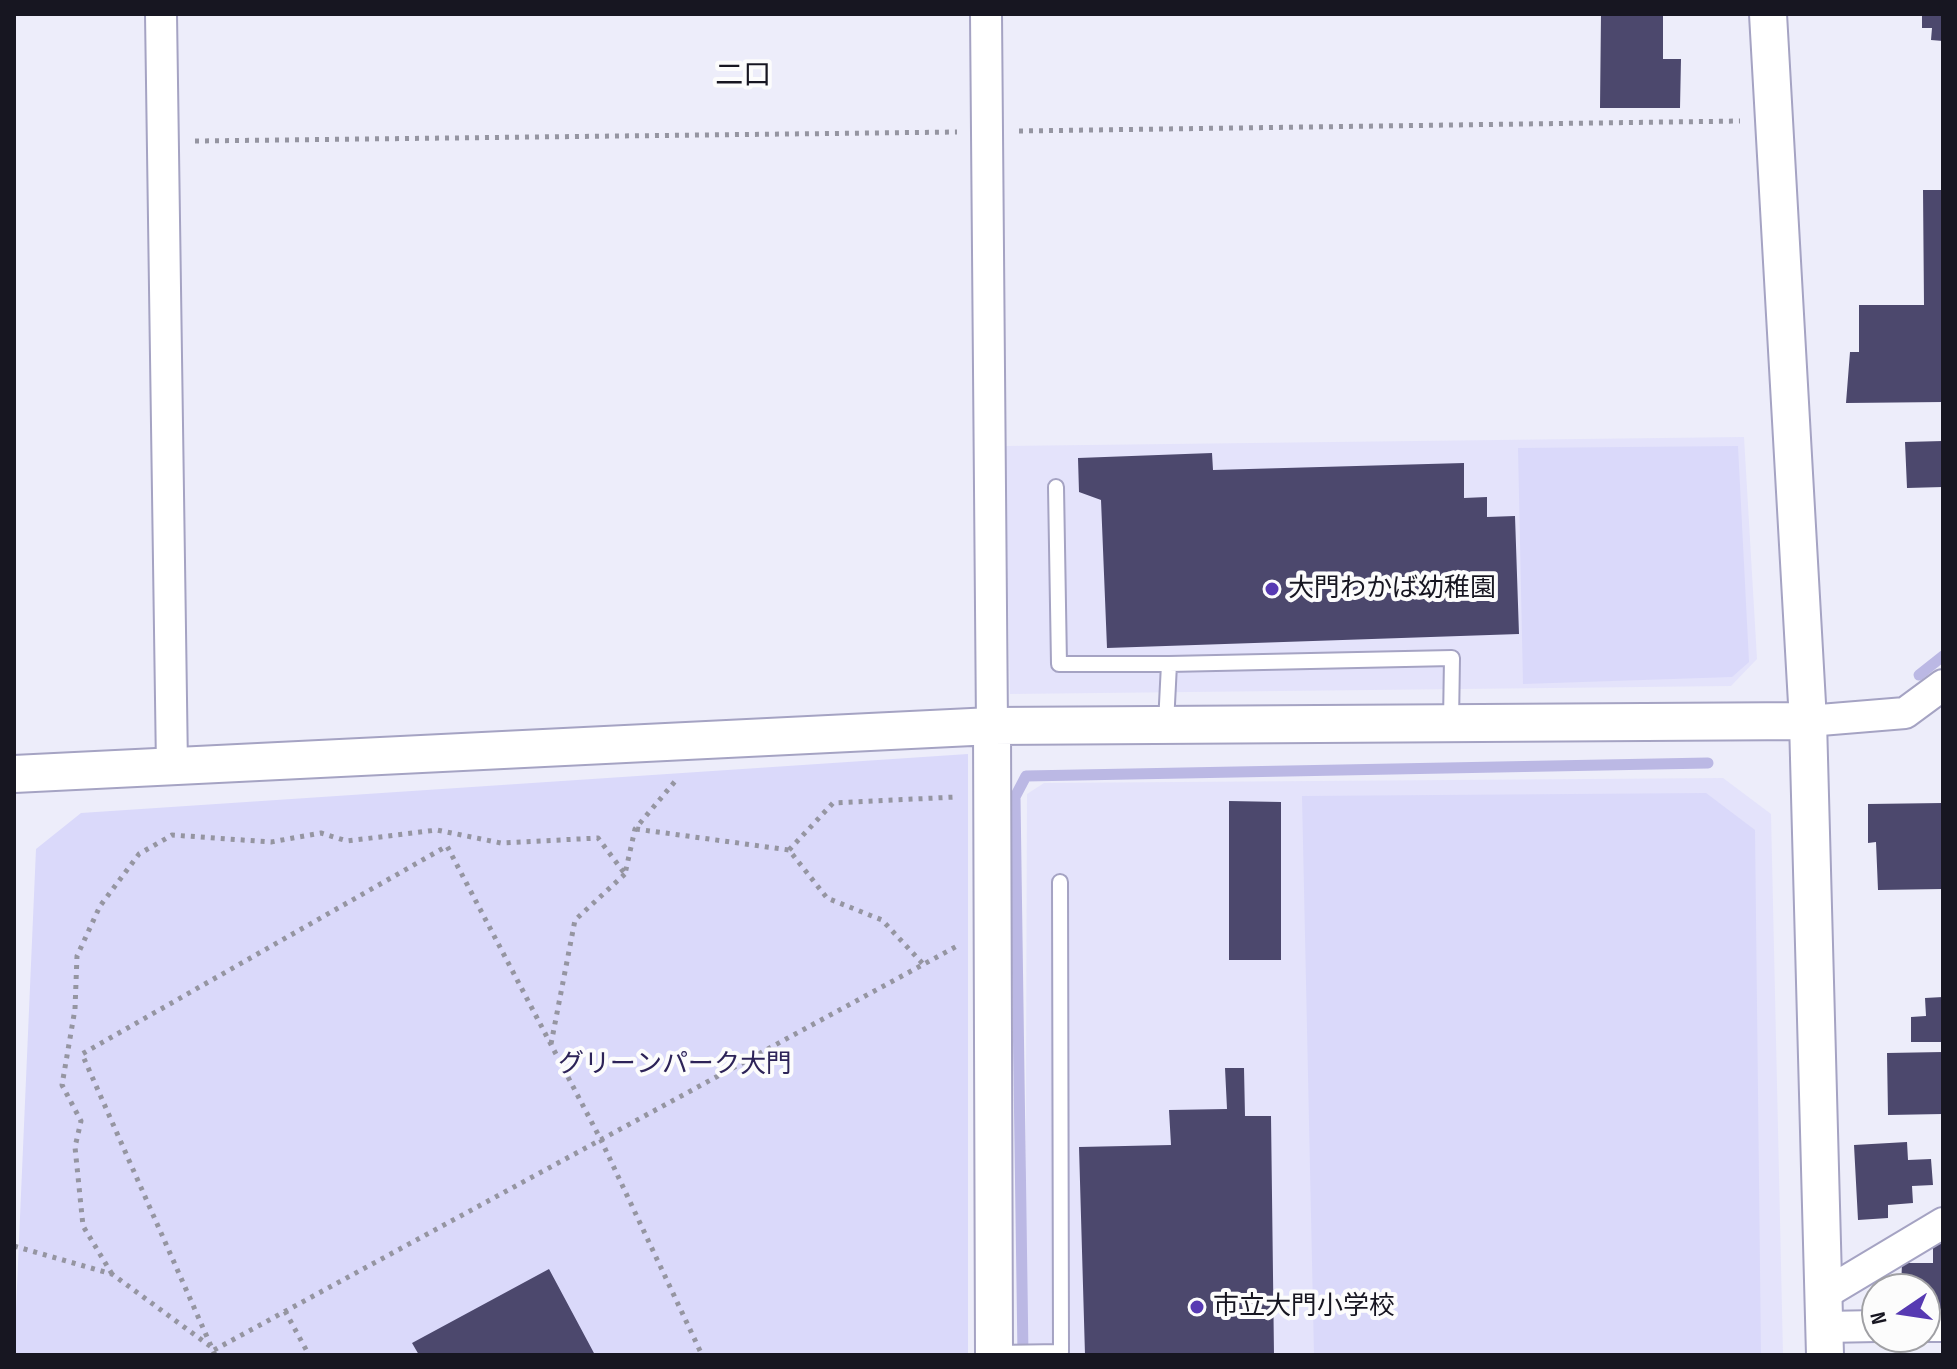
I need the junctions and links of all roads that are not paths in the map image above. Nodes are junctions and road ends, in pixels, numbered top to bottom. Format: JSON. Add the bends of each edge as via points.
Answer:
{"nodes":[{"id":1,"x":161,"y":14,"type":"edge"},
{"id":2,"x":986,"y":14,"type":"edge"},
{"id":3,"x":1768,"y":14,"type":"edge"},
{"id":4,"x":1056,"y":487,"type":"dead end"},
{"id":5,"x":1169,"y":664,"type":"junction"},
{"id":6,"x":1943,"y":685,"type":"edge"},
{"id":7,"x":1808,"y":721,"type":"junction"},
{"id":8,"x":1451,"y":723,"type":"junction"},
{"id":9,"x":1166,"y":725,"type":"junction"},
{"id":10,"x":992,"y":726,"type":"junction"},
{"id":11,"x":172,"y":767,"type":"junction"},
{"id":12,"x":14,"y":774,"type":"edge"},
{"id":13,"x":1060,"y":882,"type":"dead end"},
{"id":14,"x":1943,"y":1223,"type":"edge"},
{"id":15,"x":1826,"y":1325,"type":"edge"},
{"id":16,"x":1861,"y":1326,"type":"edge"},
{"id":17,"x":1061,"y":1353,"type":"edge"},
{"id":18,"x":994,"y":1354,"type":"edge"}],
"edges":[{"from":1,"to":11,"type":"street"},
{"from":2,"to":10,"type":"street"},
{"from":3,"to":7,"type":"street"},
{"from":4,"to":5,"type":"lane","via":[[1059,664]]},
{"from":5,"to":8,"type":"lane","via":[[1452,658]]},
{"from":5,"to":9,"type":"lane"},
{"from":6,"to":7,"type":"street","via":[[1905,713]]},
{"from":7,"to":8,"type":"street"},
{"from":7,"to":15,"type":"street"},
{"from":8,"to":9,"type":"street"},
{"from":9,"to":10,"type":"street"},
{"from":10,"to":11,"type":"street"},
{"from":10,"to":18,"type":"street"},
{"from":11,"to":12,"type":"street"},
{"from":13,"to":17,"type":"lane"},
{"from":14,"to":15,"type":"street"},
{"from":15,"to":16,"type":"street"},
{"from":17,"to":18,"type":"lane"}]}
